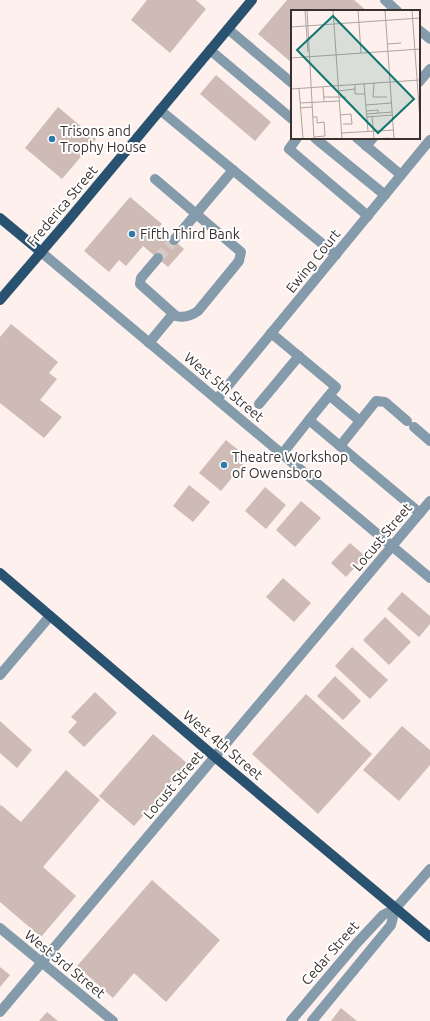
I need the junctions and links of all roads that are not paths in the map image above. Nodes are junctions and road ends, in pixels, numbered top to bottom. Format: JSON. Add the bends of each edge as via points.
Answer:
{"nodes":[{"id":1,"x":252,"y":0,"type":"edge"},
{"id":2,"x":385,"y":0,"type":"edge"},
{"id":3,"x":396,"y":10,"type":"edge"},
{"id":4,"x":228,"y":29,"type":"junction"},
{"id":5,"x":420,"y":31,"type":"edge"},
{"id":6,"x":430,"y":39,"type":"edge"},
{"id":7,"x":210,"y":50,"type":"junction"},
{"id":8,"x":430,"y":69,"type":"edge"},
{"id":9,"x":420,"y":81,"type":"edge"},
{"id":10,"x":291,"y":82,"type":"edge"},
{"id":11,"x":160,"y":110,"type":"junction"},
{"id":12,"x":291,"y":118,"type":"edge"},
{"id":13,"x":297,"y":139,"type":"edge"},
{"id":14,"x":316,"y":139,"type":"edge"},
{"id":15,"x":360,"y":139,"type":"edge"},
{"id":16,"x":430,"y":140,"type":"edge"},
{"id":17,"x":370,"y":142,"type":"edge"},
{"id":18,"x":233,"y":170,"type":"junction"},
{"id":19,"x":401,"y":175,"type":"junction"},
{"id":20,"x":155,"y":179,"type":"dead end"},
{"id":21,"x":385,"y":195,"type":"junction"},
{"id":22,"x":196,"y":213,"type":"junction"},
{"id":23,"x":368,"y":216,"type":"junction"},
{"id":24,"x":0,"y":218,"type":"edge"},
{"id":25,"x":174,"y":240,"type":"tunnel mouth"},
{"id":26,"x":41,"y":252,"type":"junction"},
{"id":27,"x":336,"y":255,"type":"junction"},
{"id":28,"x":158,"y":258,"type":"tunnel mouth"},
{"id":29,"x":0,"y":300,"type":"edge"},
{"id":30,"x":173,"y":314,"type":"junction"},
{"id":31,"x":271,"y":333,"type":"junction"},
{"id":32,"x":149,"y":343,"type":"junction"},
{"id":33,"x":299,"y":356,"type":"junction"},
{"id":34,"x":330,"y":396,"type":"junction"},
{"id":35,"x":216,"y":399,"type":"junction"},
{"id":36,"x":259,"y":404,"type":"dead end"},
{"id":37,"x":309,"y":420,"type":"junction"},
{"id":38,"x":360,"y":421,"type":"junction"},
{"id":39,"x":430,"y":441,"type":"edge"},
{"id":40,"x":340,"y":446,"type":"junction"},
{"id":41,"x":282,"y":454,"type":"junction"},
{"id":42,"x":430,"y":501,"type":"edge"},
{"id":43,"x":420,"y":513,"type":"junction"},
{"id":44,"x":392,"y":546,"type":"junction"},
{"id":45,"x":0,"y":573,"type":"edge"},
{"id":46,"x":430,"y":578,"type":"edge"},
{"id":47,"x":50,"y":616,"type":"junction"},
{"id":48,"x":0,"y":675,"type":"edge"},
{"id":49,"x":215,"y":757,"type":"junction"},
{"id":50,"x":430,"y":869,"type":"edge"},
{"id":51,"x":395,"y":909,"type":"junction"},
{"id":52,"x":0,"y":928,"type":"edge"},
{"id":53,"x":430,"y":937,"type":"edge"},
{"id":54,"x":42,"y":963,"type":"junction"},
{"id":55,"x":0,"y":1012,"type":"edge"},
{"id":56,"x":113,"y":1021,"type":"edge"},
{"id":57,"x":291,"y":1021,"type":"edge"},
{"id":58,"x":312,"y":1021,"type":"edge"}],
"edges":[{"from":1,"to":4,"type":"main road","name":"Frederica Street"},
{"from":2,"to":3,"type":"street"},
{"from":4,"to":7,"type":"main road","name":"Frederica Street"},
{"from":4,"to":10,"type":"street"},
{"from":5,"to":6,"type":"street"},
{"from":7,"to":11,"type":"main road","name":"Frederica Street"},
{"from":7,"to":12,"type":"street"},
{"from":8,"to":9,"type":"street"},
{"from":11,"to":18,"type":"street"},
{"from":11,"to":26,"type":"main road","name":"Frederica Street"},
{"from":13,"to":23,"type":"street","via":[[289,149]]},
{"from":14,"to":21,"type":"street"},
{"from":15,"to":17,"type":"street"},
{"from":16,"to":19,"type":"street","name":"Ewing Court"},
{"from":17,"to":19,"type":"street"},
{"from":18,"to":22,"type":"street"},
{"from":18,"to":27,"type":"street"},
{"from":19,"to":21,"type":"street","name":"Ewing Court"},
{"from":20,"to":22,"type":"street"},
{"from":21,"to":23,"type":"street","name":"Ewing Court"},
{"from":22,"to":25,"type":"street"},
{"from":22,"to":30,"type":"street","via":[[238,249],[241,257],[198,311],[182,318]]},
{"from":23,"to":27,"type":"street","name":"Ewing Court"},
{"from":24,"to":26,"type":"main road","name":"West 5th Street"},
{"from":26,"to":29,"type":"main road","name":"Frederica Street"},
{"from":26,"to":32,"type":"street","name":"West 5th Street"},
{"from":27,"to":31,"type":"street","name":"Ewing Court"},
{"from":28,"to":30,"type":"street","via":[[141,278],[140,284]]},
{"from":30,"to":32,"type":"street"},
{"from":31,"to":33,"type":"street"},
{"from":31,"to":35,"type":"street","name":"Ewing Court"},
{"from":32,"to":35,"type":"street","name":"West 5th Street"},
{"from":33,"to":34,"type":"street","via":[[336,388]]},
{"from":33,"to":36,"type":"street"},
{"from":34,"to":37,"type":"street"},
{"from":34,"to":38,"type":"street"},
{"from":35,"to":41,"type":"street","name":"West 5th Street"},
{"from":37,"to":40,"type":"street"},
{"from":37,"to":41,"type":"street"},
{"from":38,"to":39,"type":"street","via":[[376,401],[385,402]]},
{"from":38,"to":40,"type":"street"},
{"from":40,"to":43,"type":"street"},
{"from":41,"to":44,"type":"street","name":"West 5th Street"},
{"from":42,"to":43,"type":"street","name":"Locust Street"},
{"from":43,"to":44,"type":"street","name":"Locust Street"},
{"from":44,"to":46,"type":"street","name":"West 5th Street"},
{"from":44,"to":49,"type":"street","name":"Locust Street"},
{"from":45,"to":47,"type":"main road","name":"West 4th Street"},
{"from":47,"to":48,"type":"street"},
{"from":47,"to":49,"type":"main road","name":"West 4th Street"},
{"from":49,"to":51,"type":"main road","name":"West 4th Street"},
{"from":49,"to":54,"type":"street","name":"Locust Street"},
{"from":50,"to":51,"type":"street","name":"Cedar Street"},
{"from":51,"to":53,"type":"main road","name":"West 4th Street"},
{"from":51,"to":57,"type":"street","name":"Cedar Street","via":[[383,915],[356,944]]},
{"from":51,"to":58,"type":"street","name":"Cedar Street","via":[[391,925]]},
{"from":52,"to":54,"type":"street","name":"West 3rd Street"},
{"from":54,"to":55,"type":"street","name":"Locust Street"},
{"from":54,"to":56,"type":"street","name":"West 3rd Street"}]}
